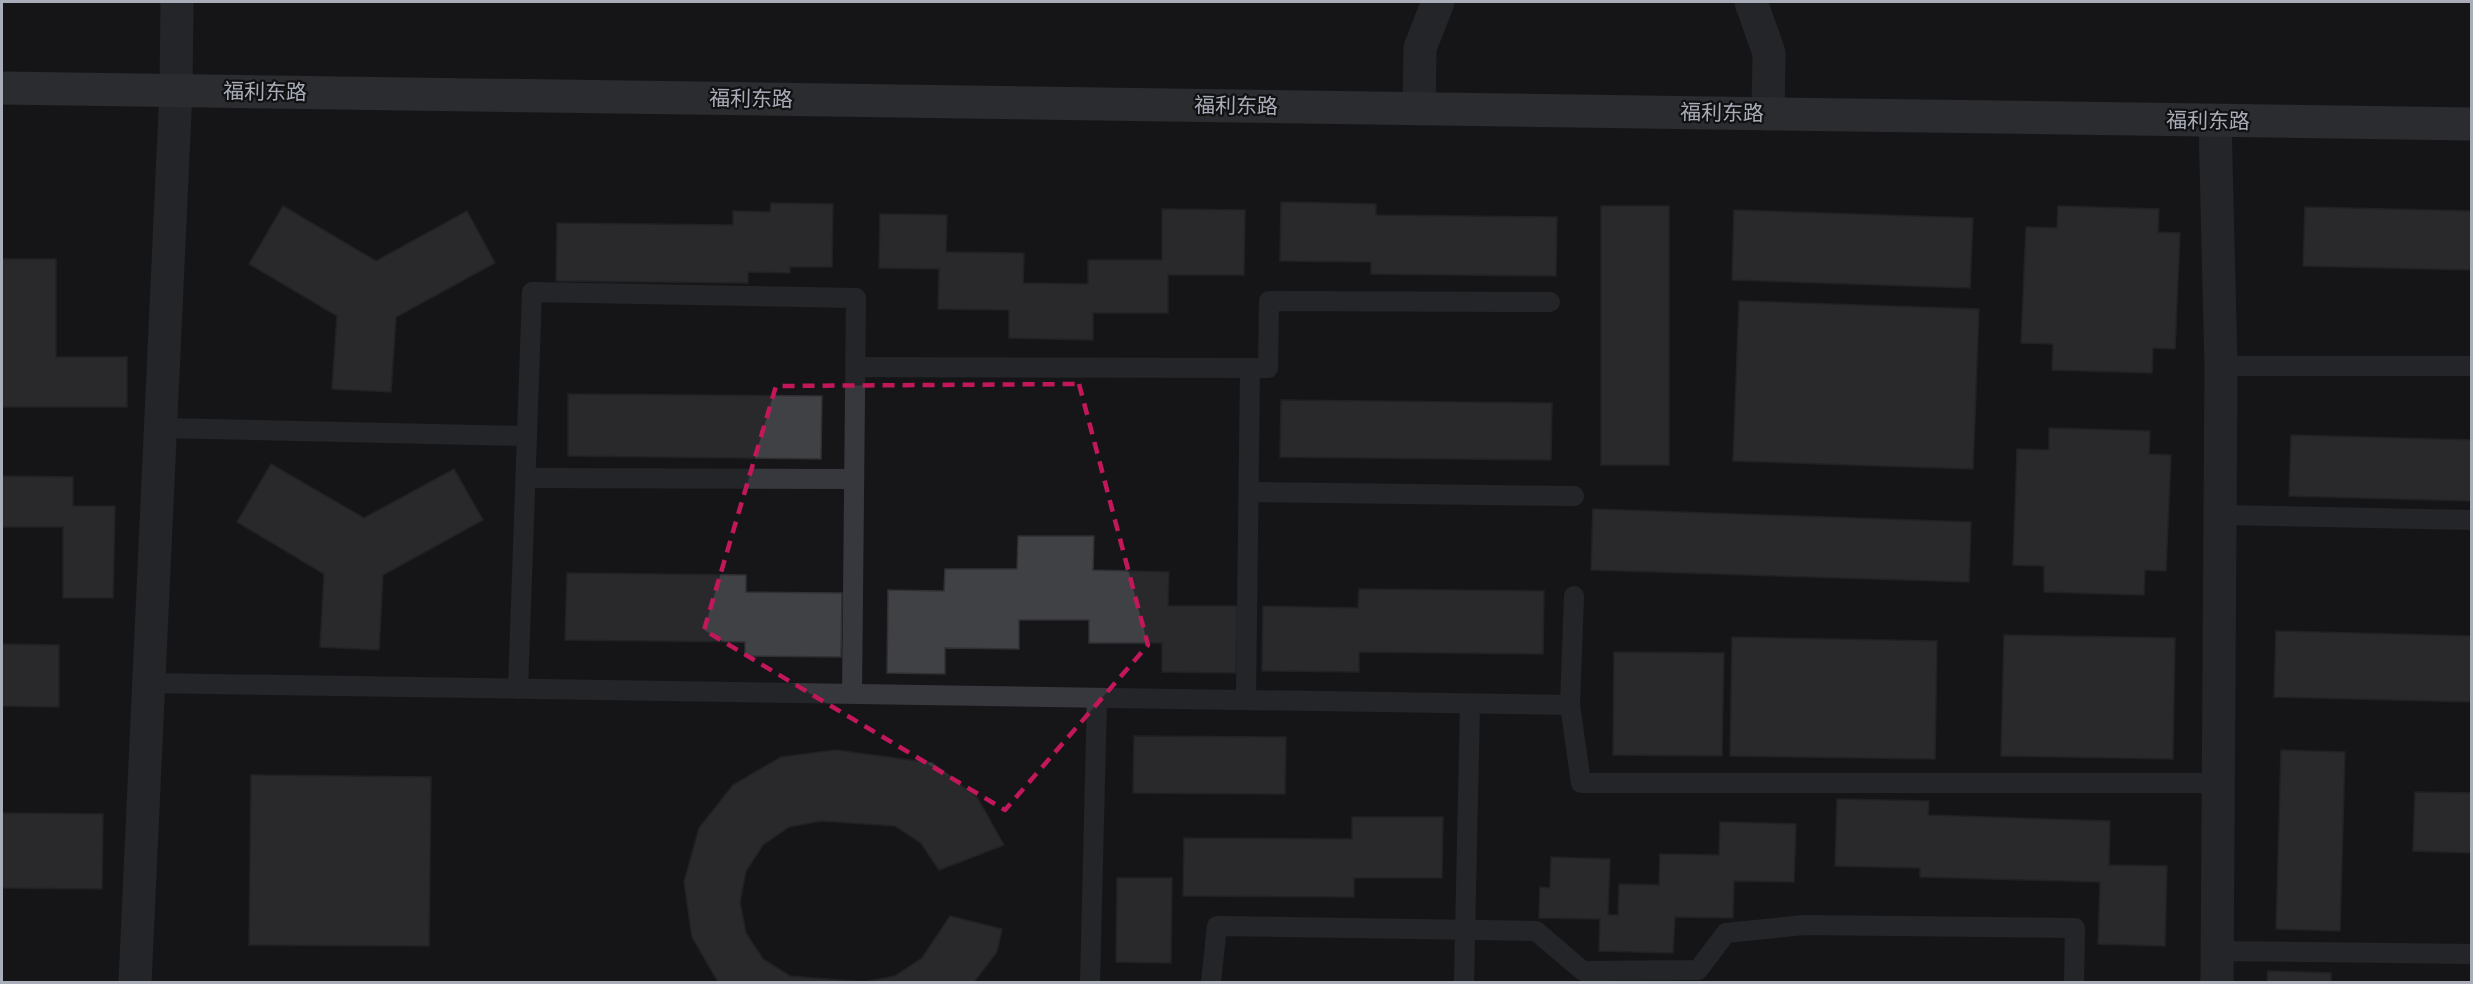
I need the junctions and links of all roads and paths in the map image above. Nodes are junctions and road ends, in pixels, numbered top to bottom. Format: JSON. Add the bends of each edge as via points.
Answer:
{"nodes":[{"id":1,"x":177,"y":2,"type":"edge"},
{"id":2,"x":1438,"y":2,"type":"edge"},
{"id":3,"x":1751,"y":2,"type":"edge"},
{"id":4,"x":2,"y":88,"type":"edge"},
{"id":5,"x":176,"y":90,"type":"junction"},
{"id":6,"x":1419,"y":109,"type":"junction"},
{"id":7,"x":1768,"y":114,"type":"junction"},
{"id":8,"x":2215,"y":121,"type":"junction"},
{"id":9,"x":2472,"y":124,"type":"edge"},
{"id":10,"x":1550,"y":302,"type":"dead end"},
{"id":11,"x":2221,"y":366,"type":"junction"},
{"id":12,"x":2472,"y":366,"type":"edge"},
{"id":13,"x":855,"y":367,"type":"junction"},
{"id":14,"x":1250,"y":368,"type":"junction"},
{"id":15,"x":161,"y":428,"type":"junction"},
{"id":16,"x":527,"y":436,"type":"junction"},
{"id":17,"x":526,"y":478,"type":"junction"},
{"id":18,"x":854,"y":479,"type":"junction"},
{"id":19,"x":1249,"y":492,"type":"junction"},
{"id":20,"x":1574,"y":496,"type":"dead end"},
{"id":21,"x":2220,"y":515,"type":"junction"},
{"id":22,"x":2472,"y":520,"type":"edge"},
{"id":23,"x":1574,"y":596,"type":"dead end"},
{"id":24,"x":149,"y":683,"type":"junction"},
{"id":25,"x":518,"y":689,"type":"junction"},
{"id":26,"x":852,"y":694,"type":"junction"},
{"id":27,"x":1097,"y":698,"type":"junction"},
{"id":28,"x":1246,"y":700,"type":"junction"},
{"id":29,"x":1470,"y":704,"type":"junction"},
{"id":30,"x":1570,"y":705,"type":"junction"},
{"id":31,"x":2218,"y":783,"type":"junction"},
{"id":32,"x":1465,"y":928,"type":"junction"},
{"id":33,"x":2472,"y":954,"type":"edge"},
{"id":34,"x":2217,"y":967,"type":"edge"},
{"id":35,"x":135,"y":982,"type":"edge"},
{"id":36,"x":1090,"y":982,"type":"edge"},
{"id":37,"x":1211,"y":982,"type":"edge"},
{"id":38,"x":1464,"y":982,"type":"edge"},
{"id":39,"x":2074,"y":982,"type":"edge"}],
"edges":[{"from":1,"to":5,"type":"street"},
{"from":2,"to":6,"type":"street","via":[[1420,48]]},
{"from":3,"to":7,"type":"street","via":[[1769,53]]},
{"from":4,"to":5,"type":"main road","name":"福利东路"},
{"from":5,"to":6,"type":"main road","name":"福利东路"},
{"from":5,"to":15,"type":"street"},
{"from":6,"to":7,"type":"main road","name":"福利东路"},
{"from":7,"to":8,"type":"main road","name":"福利东路"},
{"from":8,"to":9,"type":"main road","name":"福利东路"},
{"from":8,"to":11,"type":"street"},
{"from":10,"to":14,"type":"lane","via":[[1269,301],[1268,368]]},
{"from":11,"to":12,"type":"lane"},
{"from":11,"to":21,"type":"street"},
{"from":13,"to":14,"type":"lane"},
{"from":13,"to":16,"type":"lane","via":[[856,298],[532,292]]},
{"from":13,"to":18,"type":"lane"},
{"from":14,"to":19,"type":"lane"},
{"from":15,"to":16,"type":"lane"},
{"from":15,"to":24,"type":"street"},
{"from":16,"to":17,"type":"lane"},
{"from":17,"to":18,"type":"lane"},
{"from":17,"to":25,"type":"lane"},
{"from":18,"to":26,"type":"lane"},
{"from":19,"to":20,"type":"lane"},
{"from":19,"to":28,"type":"lane"},
{"from":21,"to":22,"type":"lane"},
{"from":21,"to":31,"type":"street"},
{"from":23,"to":30,"type":"lane"},
{"from":24,"to":25,"type":"lane"},
{"from":24,"to":35,"type":"street"},
{"from":25,"to":26,"type":"lane"},
{"from":26,"to":27,"type":"lane"},
{"from":27,"to":28,"type":"lane"},
{"from":27,"to":36,"type":"lane"},
{"from":28,"to":29,"type":"lane"},
{"from":29,"to":30,"type":"lane"},
{"from":29,"to":32,"type":"lane"},
{"from":30,"to":31,"type":"lane","via":[[1581,783]]},
{"from":31,"to":34,"type":"street"},
{"from":32,"to":37,"type":"lane","via":[[1217,926]]},
{"from":32,"to":38,"type":"lane"},
{"from":32,"to":39,"type":"lane","via":[[1536,931],[1583,971],[1698,970],[1726,933],[1804,924],[2075,928]]},
{"from":33,"to":34,"type":"lane"}]}
